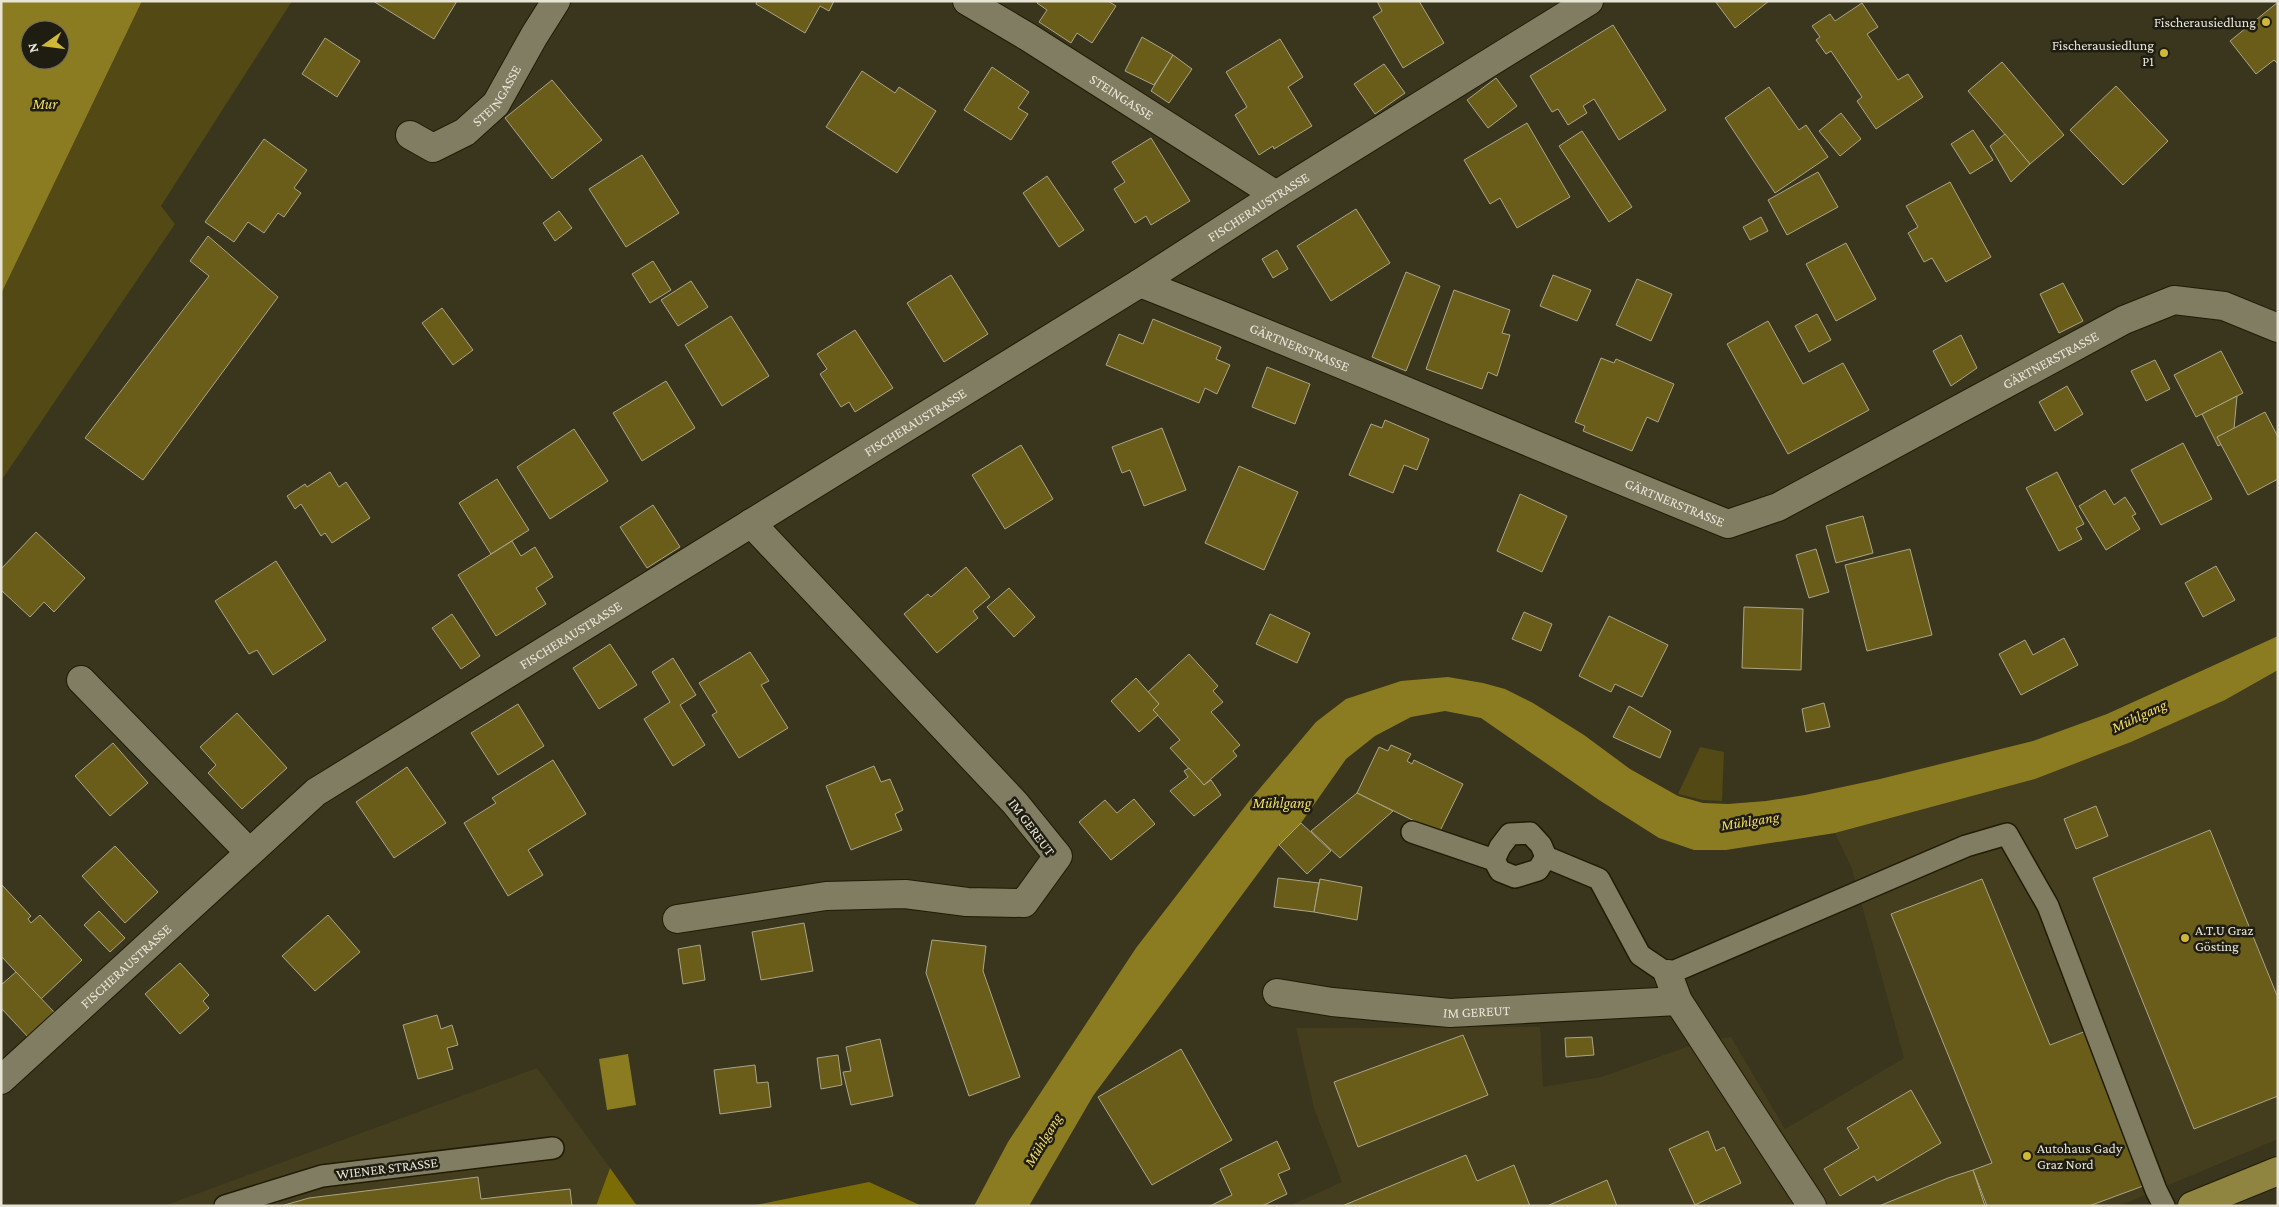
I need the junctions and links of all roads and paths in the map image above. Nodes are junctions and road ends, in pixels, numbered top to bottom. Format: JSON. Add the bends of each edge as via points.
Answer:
{"nodes":[{"id":1,"x":556,"y":1,"type":"edge"},
{"id":2,"x":967,"y":1,"type":"edge"},
{"id":3,"x":1590,"y":1,"type":"edge"},
{"id":4,"x":410,"y":135,"type":"dead end"},
{"id":5,"x":1276,"y":195,"type":"junction"},
{"id":6,"x":1140,"y":283,"type":"junction"},
{"id":7,"x":2278,"y":328,"type":"edge"},
{"id":8,"x":751,"y":523,"type":"junction"},
{"id":9,"x":81,"y":680,"type":"dead end"},
{"id":10,"x":1412,"y":832,"type":"dead end"},
{"id":11,"x":249,"y":852,"type":"junction"},
{"id":12,"x":1546,"y":857,"type":"junction"},
{"id":13,"x":1494,"y":860,"type":"junction"},
{"id":14,"x":677,"y":919,"type":"dead end"},
{"id":15,"x":1668,"y":974,"type":"junction"},
{"id":16,"x":1277,"y":993,"type":"dead end"},
{"id":17,"x":1678,"y":1001,"type":"junction"},
{"id":18,"x":1,"y":1080,"type":"edge"},
{"id":19,"x":553,"y":1148,"type":"dead end"},
{"id":20,"x":2278,"y":1172,"type":"edge"},
{"id":21,"x":225,"y":1206,"type":"edge"},
{"id":22,"x":1812,"y":1206,"type":"edge"},
{"id":23,"x":2164,"y":1206,"type":"edge"},
{"id":24,"x":2192,"y":1206,"type":"edge"}],
"edges":[{"from":1,"to":4,"type":"street","name":"STEINGASSE","via":[[496,104],[465,132],[433,148]]},
{"from":2,"to":5,"type":"street","name":"STEINGASSE"},
{"from":3,"to":5,"type":"street","name":"FISCHERAUSTRASSE"},
{"from":5,"to":6,"type":"street","name":"FISCHERAUSTRASSE"},
{"from":6,"to":7,"type":"street","name":"GÄRTNERSTRASSE","via":[[1728,524],[1778,507],[2124,320],[2174,300],[2224,306]]},
{"from":6,"to":8,"type":"street","name":"FISCHERAUSTRASSE"},
{"from":8,"to":11,"type":"street","name":"FISCHERAUSTRASSE","via":[[316,792]]},
{"from":8,"to":14,"type":"street","name":"IM GEREUT","via":[[1015,803],[1058,856],[1024,903],[967,902],[905,894],[826,896]]},
{"from":9,"to":11,"type":"street"},
{"from":10,"to":13,"type":"lane"},
{"from":11,"to":18,"type":"street","name":"FISCHERAUSTRASSE"},
{"from":12,"to":13,"type":"lane","via":[[1538,870],[1515,877],[1500,871]]},
{"from":12,"to":13,"type":"lane","via":[[1530,833],[1510,834]]},
{"from":12,"to":15,"type":"lane","via":[[1599,879],[1640,955]]},
{"from":15,"to":17,"type":"street"},
{"from":15,"to":23,"type":"lane","via":[[1966,846],[2007,834],[2048,906]]},
{"from":16,"to":17,"type":"street","name":"IM GEREUT","via":[[1332,1002],[1450,1013]]},
{"from":17,"to":22,"type":"street"},
{"from":19,"to":21,"type":"lane","name":"WIENER STRASSE","via":[[322,1176]]},
{"from":20,"to":24,"type":"main road"}]}
